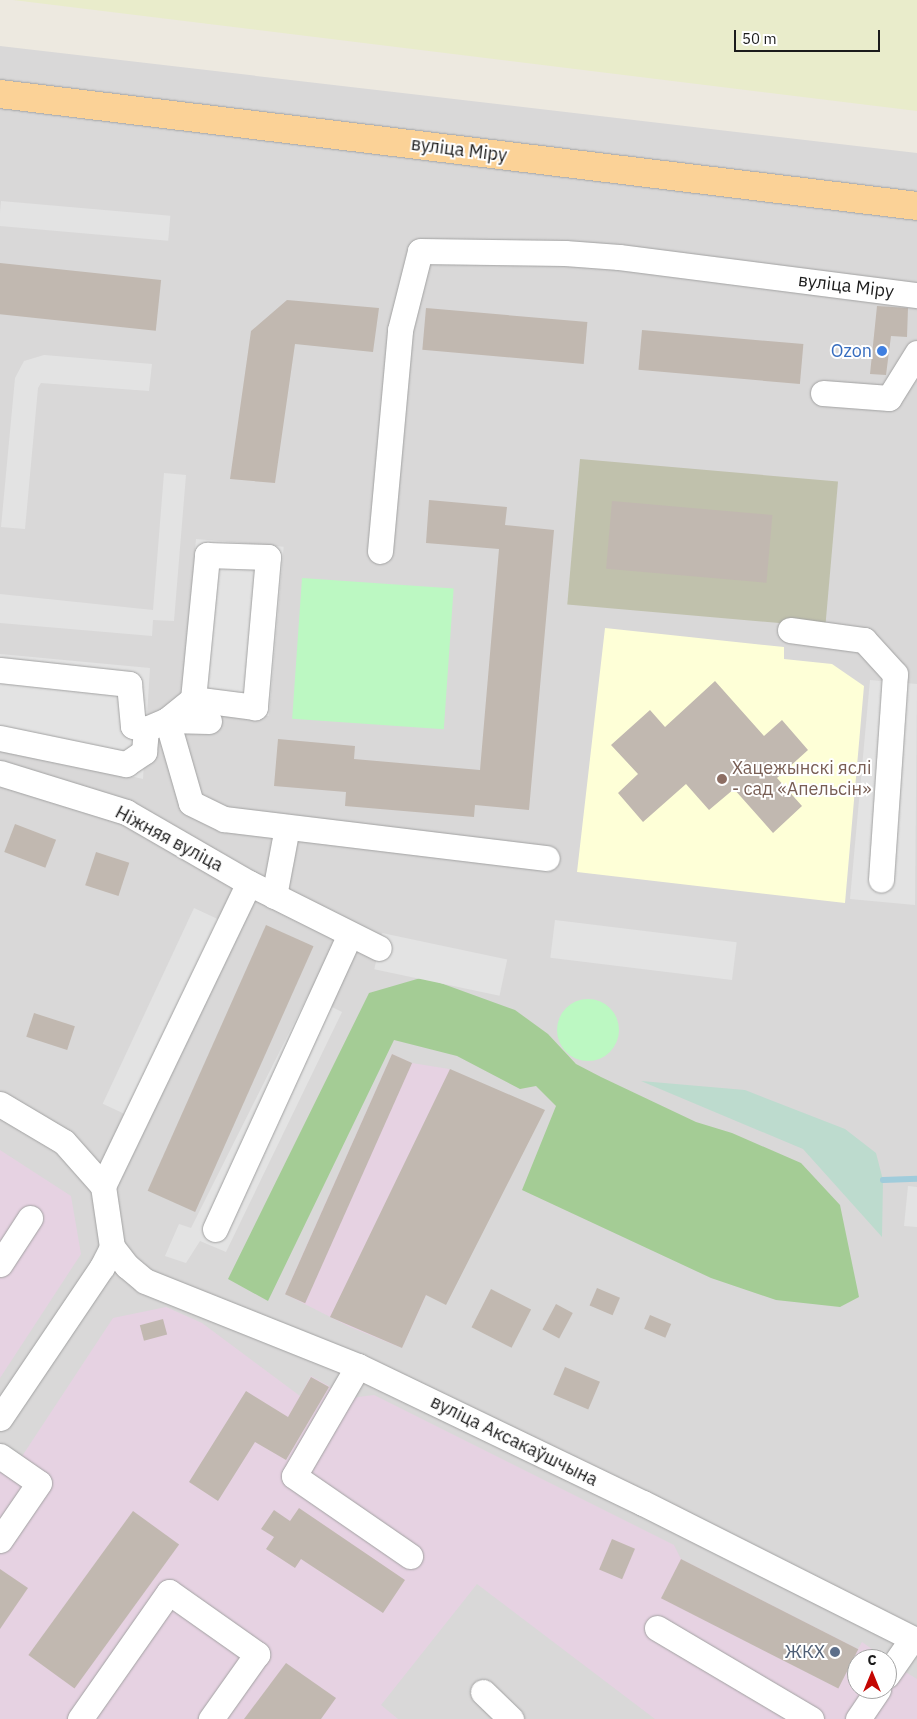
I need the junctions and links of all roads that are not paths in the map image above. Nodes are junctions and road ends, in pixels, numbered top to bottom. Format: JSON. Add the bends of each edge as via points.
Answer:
{"nodes":[{"id":1,"x":0,"y":94,"type":"edge"},
{"id":2,"x":917,"y":206,"type":"edge"},
{"id":3,"x":917,"y":295,"type":"edge"},
{"id":4,"x":917,"y":353,"type":"edge"},
{"id":5,"x":823,"y":393,"type":"dead end"},
{"id":6,"x":380,"y":551,"type":"dead end"},
{"id":7,"x":790,"y":630,"type":"dead end"},
{"id":8,"x":0,"y":670,"type":"edge"},
{"id":9,"x":193,"y":699,"type":"junction"},
{"id":10,"x":209,"y":721,"type":"dead end"},
{"id":11,"x":152,"y":734,"type":"junction"},
{"id":12,"x":0,"y":738,"type":"edge"},
{"id":13,"x":180,"y":765,"type":"junction"},
{"id":14,"x":0,"y":773,"type":"edge"},
{"id":15,"x":287,"y":827,"type":"junction"},
{"id":16,"x":547,"y":858,"type":"dead end"},
{"id":17,"x":881,"y":880,"type":"dead end"},
{"id":18,"x":249,"y":883,"type":"junction"},
{"id":19,"x":274,"y":896,"type":"junction"},
{"id":20,"x":350,"y":934,"type":"junction"},
{"id":21,"x":379,"y":948,"type":"dead end"},
{"id":22,"x":0,"y":1104,"type":"edge"},
{"id":23,"x":103,"y":1186,"type":"junction"},
{"id":24,"x":30,"y":1218,"type":"dead end"},
{"id":25,"x":215,"y":1229,"type":"dead end"},
{"id":26,"x":112,"y":1247,"type":"junction"},
{"id":27,"x":0,"y":1264,"type":"edge"},
{"id":28,"x":358,"y":1366,"type":"junction"},
{"id":29,"x":0,"y":1418,"type":"edge"},
{"id":30,"x":0,"y":1456,"type":"edge"},
{"id":31,"x":0,"y":1540,"type":"edge"},
{"id":32,"x":410,"y":1556,"type":"dead end"},
{"id":33,"x":657,"y":1628,"type":"dead end"},
{"id":34,"x":915,"y":1640,"type":"edge"},
{"id":35,"x":897,"y":1662,"type":"edge"},
{"id":36,"x":483,"y":1692,"type":"dead end"},
{"id":37,"x":871,"y":1699,"type":"edge"},
{"id":38,"x":80,"y":1719,"type":"edge"},
{"id":39,"x":211,"y":1719,"type":"edge"},
{"id":40,"x":511,"y":1719,"type":"edge"},
{"id":41,"x":811,"y":1719,"type":"edge"},
{"id":42,"x":858,"y":1719,"type":"edge"}],
"edges":[{"from":1,"to":2,"type":"main road","name":"вуліца Міру"},
{"from":3,"to":6,"type":"street","name":"вуліца Міру","via":[[620,257],[420,251],[400,330]]},
{"from":4,"to":5,"type":"street","via":[[889,398]]},
{"from":7,"to":17,"type":"street","via":[[864,640],[895,674]]},
{"from":8,"to":11,"type":"street","via":[[130,684],[132,726]]},
{"from":9,"to":9,"type":"street","via":[[207,556],[268,558],[255,707]]},
{"from":9,"to":11,"type":"street"},
{"from":10,"to":11,"type":"street"},
{"from":11,"to":12,"type":"street","via":[[126,764]]},
{"from":11,"to":13,"type":"street"},
{"from":11,"to":13,"type":"street"},
{"from":13,"to":15,"type":"street","via":[[191,803],[224,818]]},
{"from":14,"to":18,"type":"street","name":"Ніжняя вуліца","via":[[126,812]]},
{"from":15,"to":16,"type":"street"},
{"from":15,"to":19,"type":"street"},
{"from":18,"to":19,"type":"street","name":"Ніжняя вуліца"},
{"from":18,"to":23,"type":"street"},
{"from":19,"to":20,"type":"street","name":"Ніжняя вуліца"},
{"from":20,"to":21,"type":"street","name":"Ніжняя вуліца"},
{"from":20,"to":25,"type":"street"},
{"from":22,"to":23,"type":"street","via":[[64,1142]]},
{"from":23,"to":26,"type":"street"},
{"from":24,"to":27,"type":"street"},
{"from":26,"to":28,"type":"street","name":"вуліца Аксакаўшчына","via":[[145,1281]]},
{"from":26,"to":29,"type":"street","via":[[102,1267]]},
{"from":28,"to":32,"type":"street","via":[[294,1476]]},
{"from":28,"to":34,"type":"street","name":"вуліца Аксакаўшчына","via":[[643,1503]]},
{"from":30,"to":31,"type":"street","via":[[39,1483]]},
{"from":33,"to":41,"type":"street"},
{"from":34,"to":35,"type":"street"},
{"from":36,"to":40,"type":"street"},
{"from":37,"to":42,"type":"street"},
{"from":38,"to":39,"type":"street","via":[[169,1592],[257,1654]]}]}
